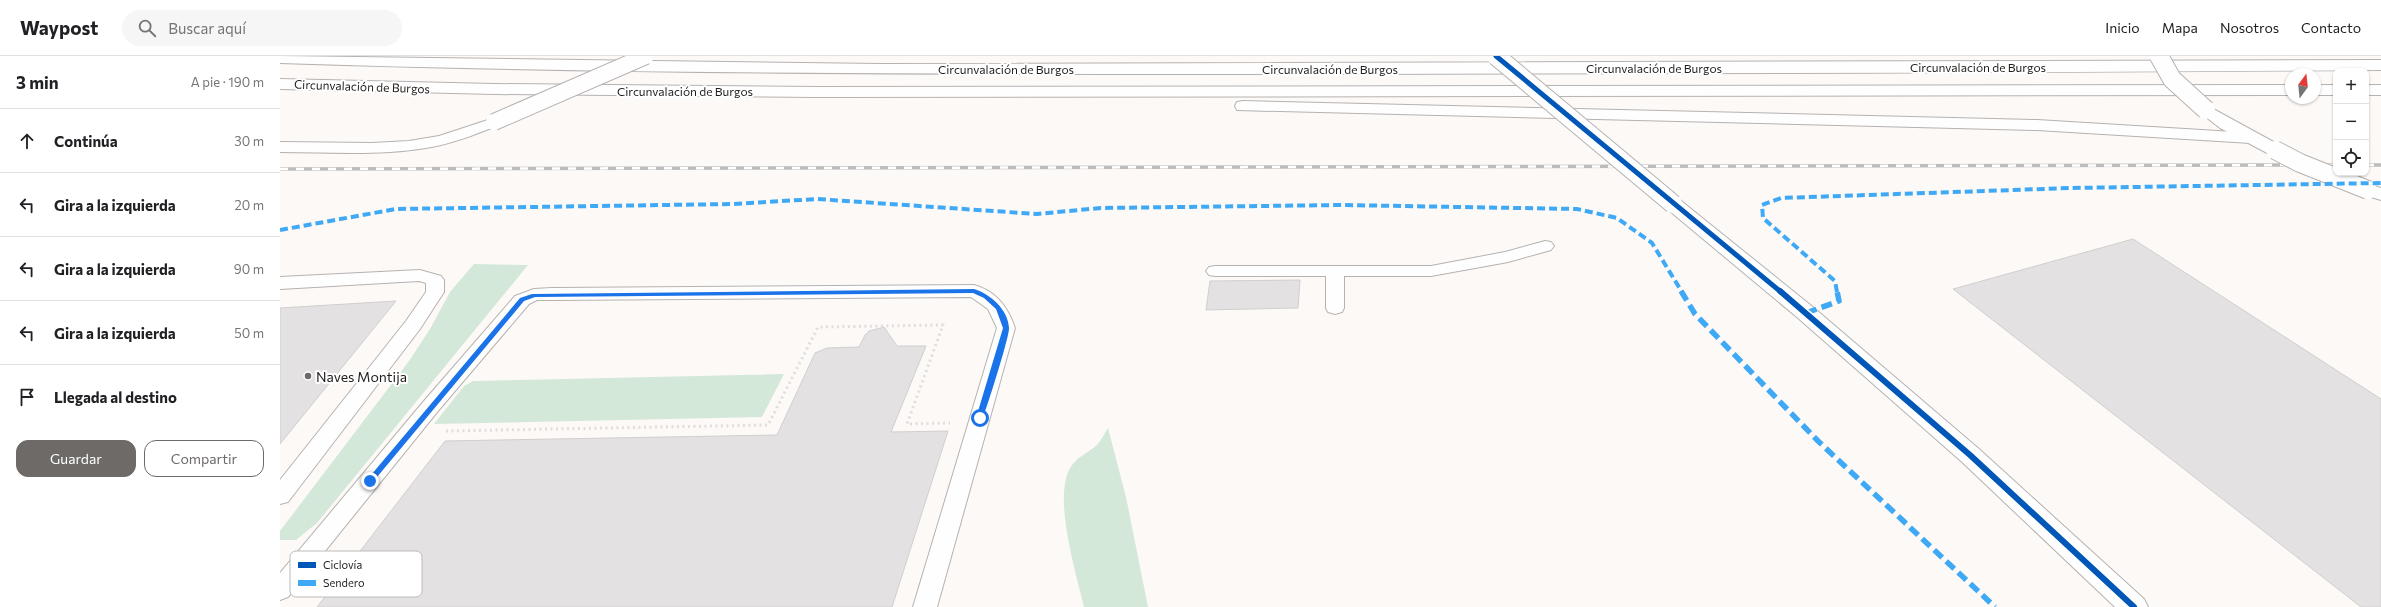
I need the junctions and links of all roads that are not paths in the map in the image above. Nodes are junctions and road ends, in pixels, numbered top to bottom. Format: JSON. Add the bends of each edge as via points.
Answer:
{"nodes":[{"id":1,"x":646,"y":56,"type":"edge"},
{"id":2,"x":1204,"y":56,"type":"edge"},
{"id":3,"x":1496,"y":56,"type":"edge"},
{"id":4,"x":2159,"y":56,"type":"edge"},
{"id":5,"x":280,"y":58,"type":"edge"},
{"id":6,"x":2381,"y":65,"type":"edge"},
{"id":7,"x":846,"y":69,"type":"junction"},
{"id":8,"x":280,"y":84,"type":"edge"},
{"id":9,"x":2285,"y":90,"type":"edge"},
{"id":10,"x":2321,"y":90,"type":"edge"},
{"id":11,"x":2333,"y":90,"type":"edge"},
{"id":12,"x":2369,"y":90,"type":"edge"},
{"id":13,"x":2381,"y":90,"type":"edge"},
{"id":14,"x":802,"y":92,"type":"junction"},
{"id":15,"x":2251,"y":138,"type":"junction"},
{"id":16,"x":280,"y":146,"type":"edge"},
{"id":17,"x":2374,"y":192,"type":"edge"},
{"id":18,"x":1545,"y":246,"type":"dead end"},
{"id":19,"x":1215,"y":271,"type":"dead end"},
{"id":20,"x":1334,"y":271,"type":"junction"},
{"id":21,"x":280,"y":283,"type":"edge"},
{"id":22,"x":1335,"y":308,"type":"dead end"},
{"id":23,"x":280,"y":496,"type":"edge"},
{"id":24,"x":312,"y":551,"type":"edge"},
{"id":25,"x":290,"y":578,"type":"edge"},
{"id":26,"x":280,"y":590,"type":"edge"},
{"id":27,"x":925,"y":607,"type":"edge"},
{"id":28,"x":2134,"y":607,"type":"edge"}],
"edges":[{"from":1,"to":16,"type":"lane","bridge":true,"via":[[494,122],[427,143],[383,147]]},
{"from":2,"to":7,"type":"main road"},
{"from":3,"to":28,"type":"main road","bridge":true,"via":[[1806,312],[1970,455]]},
{"from":4,"to":15,"type":"main road","bridge":true,"via":[[2175,83],[2206,110]]},
{"from":5,"to":7,"type":"main road","name":"Circunvalación de Burgos"},
{"from":6,"to":7,"type":"main road","name":"Circunvalación de Burgos"},
{"from":8,"to":14,"type":"main road","name":"Circunvalación de Burgos","via":[[472,90]]},
{"from":9,"to":14,"type":"main road","name":"Circunvalación de Burgos","via":[[1774,88]]},
{"from":10,"to":11,"type":"main road"},
{"from":12,"to":13,"type":"main road"},
{"from":14,"to":15,"type":"main road","via":[[959,102],[1313,107],[2037,125]]},
{"from":15,"to":17,"type":"main road","bridge":true,"via":[[2300,163]]},
{"from":18,"to":20,"type":"lane","via":[[1508,257],[1444,269]]},
{"from":19,"to":20,"type":"lane"},
{"from":20,"to":22,"type":"lane"},
{"from":21,"to":23,"type":"lane","via":[[420,275],[435,280],[435,292],[413,325]]},
{"from":24,"to":27,"type":"lane","via":[[522,300],[534,295],[974,291],[986,297],[999,309],[1006,328]]},
{"from":25,"to":26,"type":"lane"}]}
